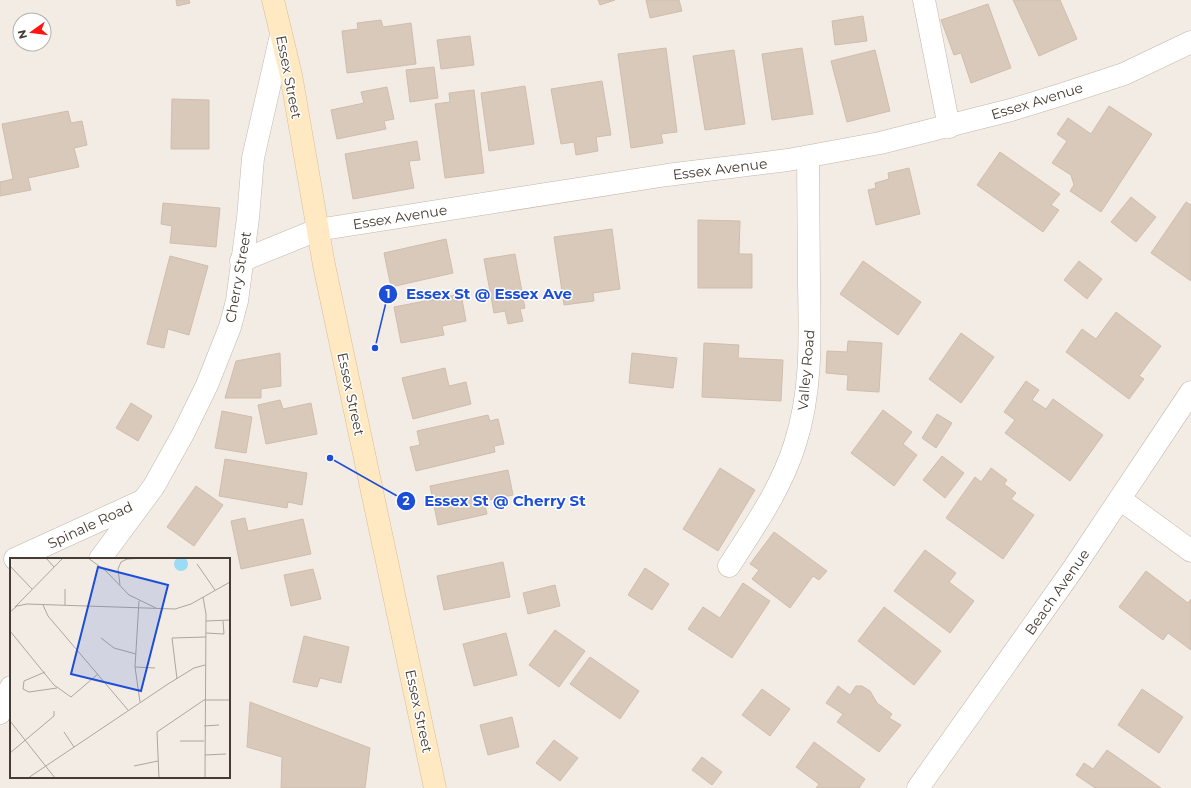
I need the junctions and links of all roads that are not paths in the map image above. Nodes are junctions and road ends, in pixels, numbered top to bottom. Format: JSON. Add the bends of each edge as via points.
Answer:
{"nodes":[{"id":1,"x":273,"y":0,"type":"edge"},
{"id":2,"x":924,"y":0,"type":"edge"},
{"id":3,"x":281,"y":35,"type":"junction"},
{"id":4,"x":1191,"y":42,"type":"edge"},
{"id":5,"x":949,"y":127,"type":"junction"},
{"id":6,"x":808,"y":156,"type":"junction"},
{"id":7,"x":317,"y":230,"type":"junction"},
{"id":8,"x":241,"y":261,"type":"junction"},
{"id":9,"x":1191,"y":392,"type":"edge"},
{"id":10,"x":1120,"y":499,"type":"junction"},
{"id":11,"x":143,"y":500,"type":"junction"},
{"id":12,"x":1191,"y":552,"type":"edge"},
{"id":13,"x":17,"y":558,"type":"edge"},
{"id":14,"x":101,"y":558,"type":"edge"},
{"id":15,"x":10,"y":560,"type":"edge"},
{"id":16,"x":0,"y":564,"type":"edge"},
{"id":17,"x":729,"y":566,"type":"dead end"},
{"id":18,"x":10,"y":689,"type":"edge"},
{"id":19,"x":0,"y":713,"type":"edge"},
{"id":20,"x":435,"y":788,"type":"edge"},
{"id":21,"x":918,"y":788,"type":"edge"}],
"edges":[{"from":1,"to":3,"type":"main road","name":"Essex Street"},
{"from":2,"to":5,"type":"street"},
{"from":3,"to":7,"type":"main road","name":"Essex Street","via":[[291,75]]},
{"from":3,"to":8,"type":"street","name":"Cherry Street","via":[[253,158]]},
{"from":4,"to":5,"type":"street","name":"Essex Avenue","via":[[1124,74]]},
{"from":5,"to":6,"type":"street","name":"Essex Avenue"},
{"from":6,"to":7,"type":"street","name":"Essex Avenue","via":[[667,175]]},
{"from":6,"to":17,"type":"street","name":"Valley Road","via":[[810,348],[805,401],[796,444],[781,479],[762,516]]},
{"from":7,"to":8,"type":"street","name":"Essex Avenue"},
{"from":7,"to":20,"type":"main road","name":"Essex Street"},
{"from":8,"to":11,"type":"street","name":"Cherry Street","via":[[237,301],[230,327],[207,385],[154,486]]},
{"from":9,"to":10,"type":"street","name":"Beach Avenue"},
{"from":10,"to":12,"type":"street"},
{"from":10,"to":21,"type":"street","name":"Beach Avenue"},
{"from":11,"to":13,"type":"street","name":"Spinale Road"},
{"from":11,"to":14,"type":"street","name":"Cherry Street"},
{"from":15,"to":16,"type":"street"},
{"from":18,"to":19,"type":"street"}]}
